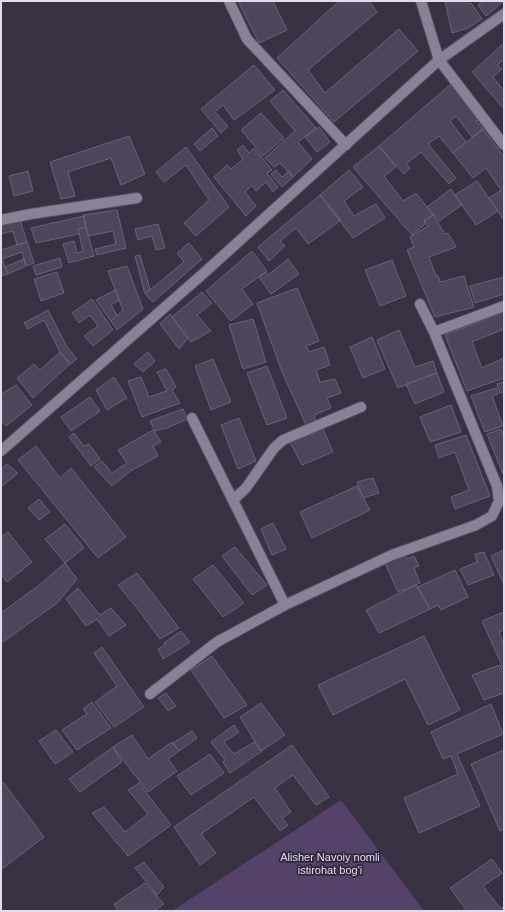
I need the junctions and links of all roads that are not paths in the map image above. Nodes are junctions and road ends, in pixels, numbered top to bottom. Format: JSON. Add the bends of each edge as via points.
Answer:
{"nodes":[{"id":1,"x":229,"y":1,"type":"edge"},
{"id":2,"x":421,"y":1,"type":"edge"},
{"id":3,"x":504,"y":14,"type":"edge"},
{"id":4,"x":439,"y":60,"type":"junction"},
{"id":5,"x":346,"y":145,"type":"junction"},
{"id":6,"x":504,"y":145,"type":"edge"},
{"id":7,"x":138,"y":198,"type":"dead end"},
{"id":8,"x":1,"y":220,"type":"edge"},
{"id":9,"x":420,"y":304,"type":"dead end"},
{"id":10,"x":504,"y":306,"type":"edge"},
{"id":11,"x":434,"y":332,"type":"junction"},
{"id":12,"x":361,"y":407,"type":"dead end"},
{"id":13,"x":192,"y":418,"type":"dead end"},
{"id":14,"x":1,"y":451,"type":"edge"},
{"id":15,"x":233,"y":500,"type":"junction"},
{"id":16,"x":285,"y":605,"type":"junction"},
{"id":17,"x":150,"y":694,"type":"dead end"}],
"edges":[{"from":1,"to":5,"type":"street","via":[[247,39]]},
{"from":2,"to":4,"type":"street"},
{"from":3,"to":4,"type":"street"},
{"from":4,"to":5,"type":"street"},
{"from":4,"to":6,"type":"street"},
{"from":5,"to":14,"type":"street","via":[[206,272]]},
{"from":7,"to":8,"type":"street"},
{"from":9,"to":11,"type":"street"},
{"from":10,"to":11,"type":"street"},
{"from":11,"to":16,"type":"street","via":[[498,486],[499,501],[492,516],[476,525],[392,555]]},
{"from":12,"to":15,"type":"street","via":[[283,440],[274,448],[246,488]]},
{"from":13,"to":15,"type":"street"},
{"from":15,"to":16,"type":"street"},
{"from":16,"to":17,"type":"street","via":[[218,642]]}]}
